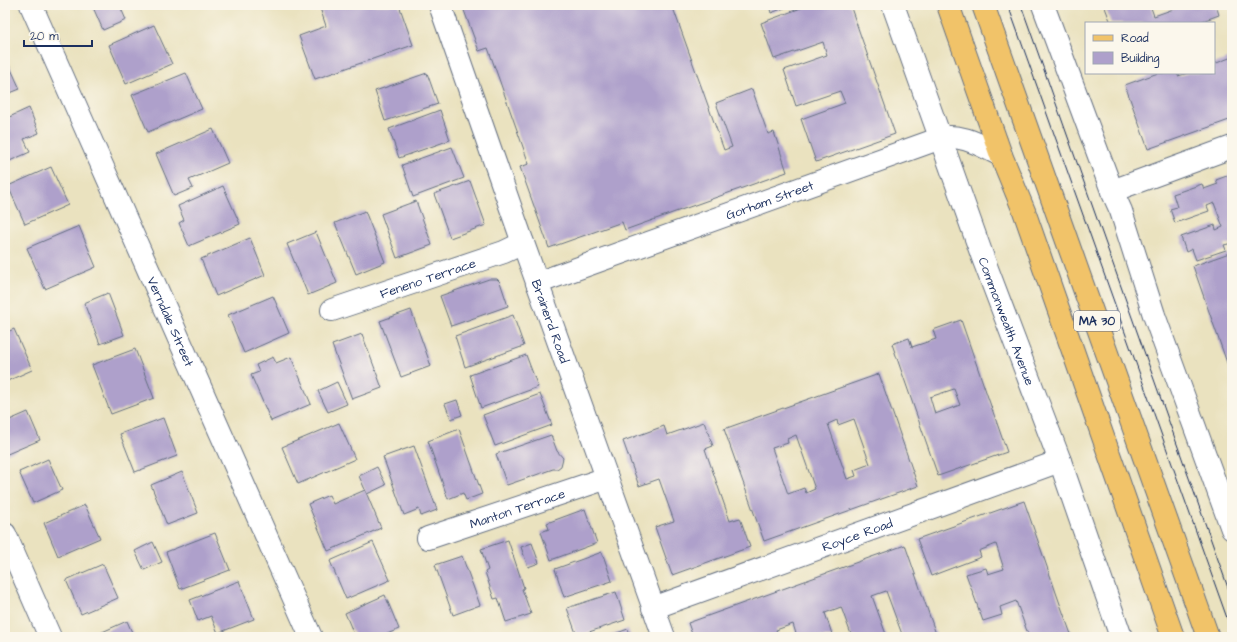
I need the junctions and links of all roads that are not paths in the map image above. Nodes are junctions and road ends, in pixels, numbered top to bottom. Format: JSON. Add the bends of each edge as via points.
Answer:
{"nodes":[{"id":1,"x":30,"y":5,"type":"edge"},
{"id":2,"x":440,"y":5,"type":"edge"},
{"id":3,"x":893,"y":5,"type":"edge"},
{"id":4,"x":948,"y":5,"type":"edge"},
{"id":5,"x":983,"y":5,"type":"edge"},
{"id":6,"x":1043,"y":5,"type":"edge"},
{"id":7,"x":941,"y":138,"type":"junction"},
{"id":8,"x":1232,"y":147,"type":"edge"},
{"id":9,"x":1001,"y":155,"type":"junction"},
{"id":10,"x":1112,"y":191,"type":"junction"},
{"id":11,"x":523,"y":243,"type":"junction"},
{"id":12,"x":537,"y":283,"type":"junction"},
{"id":13,"x":332,"y":310,"type":"dead end"},
{"id":14,"x":1060,"y":461,"type":"junction"},
{"id":15,"x":607,"y":478,"type":"junction"},
{"id":16,"x":1232,"y":529,"type":"edge"},
{"id":17,"x":5,"y":534,"type":"edge"},
{"id":18,"x":428,"y":538,"type":"dead end"},
{"id":19,"x":653,"y":608,"type":"junction"},
{"id":20,"x":50,"y":637,"type":"edge"},
{"id":21,"x":311,"y":637,"type":"edge"},
{"id":22,"x":664,"y":637,"type":"edge"},
{"id":23,"x":1121,"y":637,"type":"edge"},
{"id":24,"x":1173,"y":637,"type":"edge"},
{"id":25,"x":1208,"y":637,"type":"edge"}],
"edges":[{"from":1,"to":21,"type":"street","name":"Verndale Street"},
{"from":2,"to":11,"type":"street","name":"Brainerd Road"},
{"from":3,"to":7,"type":"street","name":"Commonwealth Avenue"},
{"from":4,"to":9,"type":"main road","number":"MA 30"},
{"from":5,"to":25,"type":"main road","number":"MA 30"},
{"from":6,"to":10,"type":"street"},
{"from":7,"to":9,"type":"street","name":"Gorham Street","via":[[962,138]]},
{"from":7,"to":12,"type":"street","name":"Gorham Street"},
{"from":7,"to":14,"type":"street","name":"Commonwealth Avenue","via":[[982,258]]},
{"from":8,"to":10,"type":"street"},
{"from":9,"to":24,"type":"main road","number":"MA 30","via":[[1030,229]]},
{"from":10,"to":16,"type":"street"},
{"from":11,"to":12,"type":"street","name":"Brainerd Road"},
{"from":11,"to":13,"type":"street","name":"Feneno Terrace","via":[[504,252]]},
{"from":12,"to":15,"type":"street","name":"Brainerd Road"},
{"from":14,"to":19,"type":"street","name":"Royce Road"},
{"from":14,"to":23,"type":"street","name":"Commonwealth Avenue"},
{"from":15,"to":18,"type":"street","name":"Manton Terrace"},
{"from":15,"to":19,"type":"street","name":"Brainerd Road"},
{"from":17,"to":20,"type":"street"},
{"from":19,"to":22,"type":"street","name":"Brainerd Road"}]}
